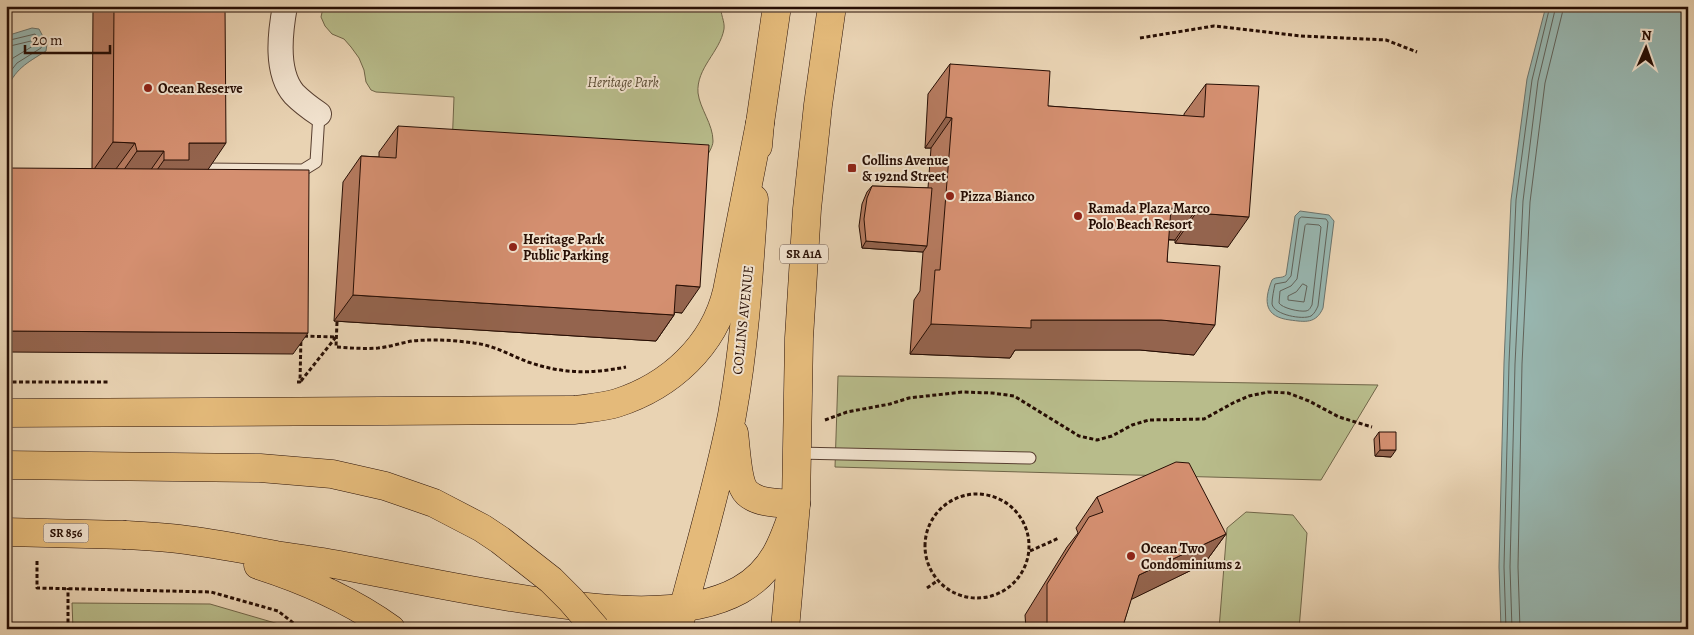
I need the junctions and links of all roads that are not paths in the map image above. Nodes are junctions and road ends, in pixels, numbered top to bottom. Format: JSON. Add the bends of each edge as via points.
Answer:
{"nodes":[{"id":1,"x":285,"y":6,"type":"edge"},
{"id":2,"x":777,"y":6,"type":"edge"},
{"id":3,"x":832,"y":6,"type":"edge"},
{"id":4,"x":320,"y":114,"type":"joint"},
{"id":5,"x":760,"y":123,"type":"junction"},
{"id":6,"x":204,"y":169,"type":"edge"},
{"id":7,"x":6,"y":413,"type":"edge"},
{"id":8,"x":732,"y":414,"type":"junction"},
{"id":9,"x":797,"y":453,"type":"junction"},
{"id":10,"x":1030,"y":458,"type":"dead end"},
{"id":11,"x":6,"y":465,"type":"edge"},
{"id":12,"x":796,"y":504,"type":"junction"},
{"id":13,"x":6,"y":532,"type":"edge"},
{"id":14,"x":180,"y":539,"type":"junction"},
{"id":15,"x":680,"y":618,"type":"edge"},
{"id":16,"x":391,"y":629,"type":"edge"},
{"id":17,"x":596,"y":629,"type":"edge"},
{"id":18,"x":785,"y":629,"type":"edge"}],
"edges":[{"from":1,"to":4,"type":"street","via":[[279,49],[285,75],[293,92]]},
{"from":2,"to":5,"type":"main road","name":"COLLINS AVENUE"},
{"from":3,"to":9,"type":"main road","number":"SR A1A","via":[[807,209],[799,338]]},
{"from":4,"to":6,"type":"lane","via":[[316,162],[304,170]]},
{"from":5,"to":7,"type":"main road","via":[[728,292],[718,321],[686,363],[663,381],[616,403],[576,410]]},
{"from":5,"to":8,"type":"main road","name":"COLLINS AVENUE","via":[[747,302]]},
{"from":8,"to":12,"type":"main road","via":[[741,480],[747,493],[764,501]]},
{"from":8,"to":15,"type":"main road","name":"COLLINS AVENUE"},
{"from":9,"to":10,"type":"lane"},
{"from":9,"to":12,"type":"main road","number":"SR A1A"},
{"from":11,"to":17,"type":"main road","bridge":true,"via":[[270,469],[332,474],[385,486],[434,503],[500,540],[551,580]]},
{"from":12,"to":15,"type":"main road","via":[[782,545],[764,570],[741,589],[702,604]]},
{"from":12,"to":18,"type":"main road","number":"SR A1A"},
{"from":13,"to":14,"type":"main road","number":"SR 856","bridge":true},
{"from":14,"to":15,"type":"main road","via":[[558,604],[663,609]]},
{"from":14,"to":16,"type":"main road","via":[[291,576],[340,598]]}]}
